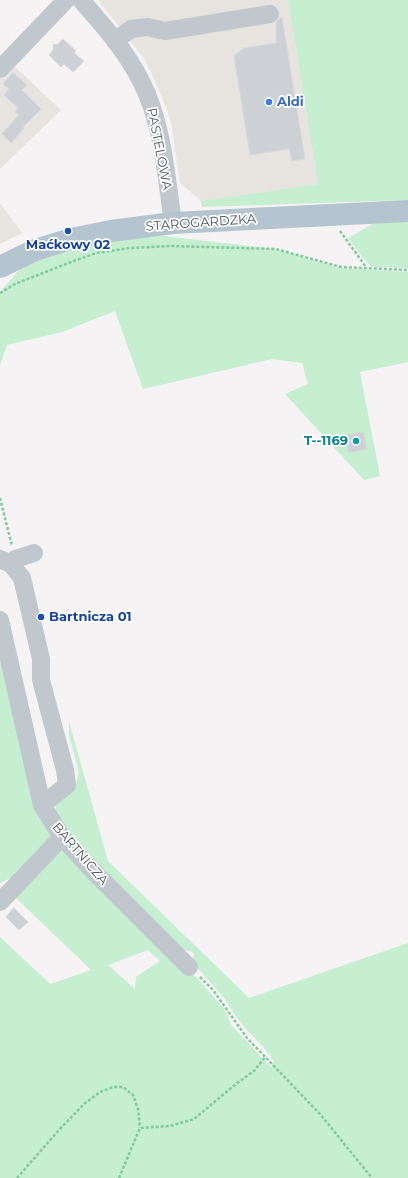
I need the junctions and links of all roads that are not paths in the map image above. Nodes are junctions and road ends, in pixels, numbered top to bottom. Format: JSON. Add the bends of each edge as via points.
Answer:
{"nodes":[{"id":1,"x":66,"y":0,"type":"edge"},
{"id":2,"x":82,"y":0,"type":"edge"},
{"id":3,"x":270,"y":14,"type":"dead end"},
{"id":4,"x":116,"y":41,"type":"junction"},
{"id":5,"x":0,"y":69,"type":"edge"},
{"id":6,"x":408,"y":211,"type":"edge"},
{"id":7,"x":173,"y":224,"type":"junction"},
{"id":8,"x":0,"y":267,"type":"edge"},
{"id":9,"x":34,"y":553,"type":"dead end"},
{"id":10,"x":9,"y":561,"type":"edge"},
{"id":11,"x":0,"y":620,"type":"edge"},
{"id":12,"x":41,"y":680,"type":"junction"},
{"id":13,"x":15,"y":686,"type":"junction"},
{"id":14,"x":42,"y":805,"type":"junction"},
{"id":15,"x":62,"y":837,"type":"junction"},
{"id":16,"x":0,"y":902,"type":"edge"},
{"id":17,"x":189,"y":966,"type":"dead end"}],
"edges":[{"from":1,"to":5,"type":"street"},
{"from":2,"to":4,"type":"street","name":"PASTELOWA"},
{"from":3,"to":4,"type":"street","via":[[165,31],[147,27],[131,28]]},
{"from":4,"to":7,"type":"street","name":"PASTELOWA","via":[[149,99],[161,146]]},
{"from":6,"to":7,"type":"main road","name":"STAROGARDZKA"},
{"from":7,"to":8,"type":"main road","name":"STAROGARDZKA","via":[[111,231],[71,239],[35,250]]},
{"from":9,"to":10,"type":"street"},
{"from":10,"to":12,"type":"street","via":[[22,578],[41,659]]},
{"from":11,"to":13,"type":"street","name":"BARTNICZA"},
{"from":12,"to":13,"type":"street"},
{"from":12,"to":14,"type":"street","via":[[67,785]]},
{"from":13,"to":14,"type":"street","name":"BARTNICZA"},
{"from":14,"to":15,"type":"street","name":"BARTNICZA"},
{"from":15,"to":16,"type":"street"},
{"from":15,"to":17,"type":"street","name":"BARTNICZA"}]}
